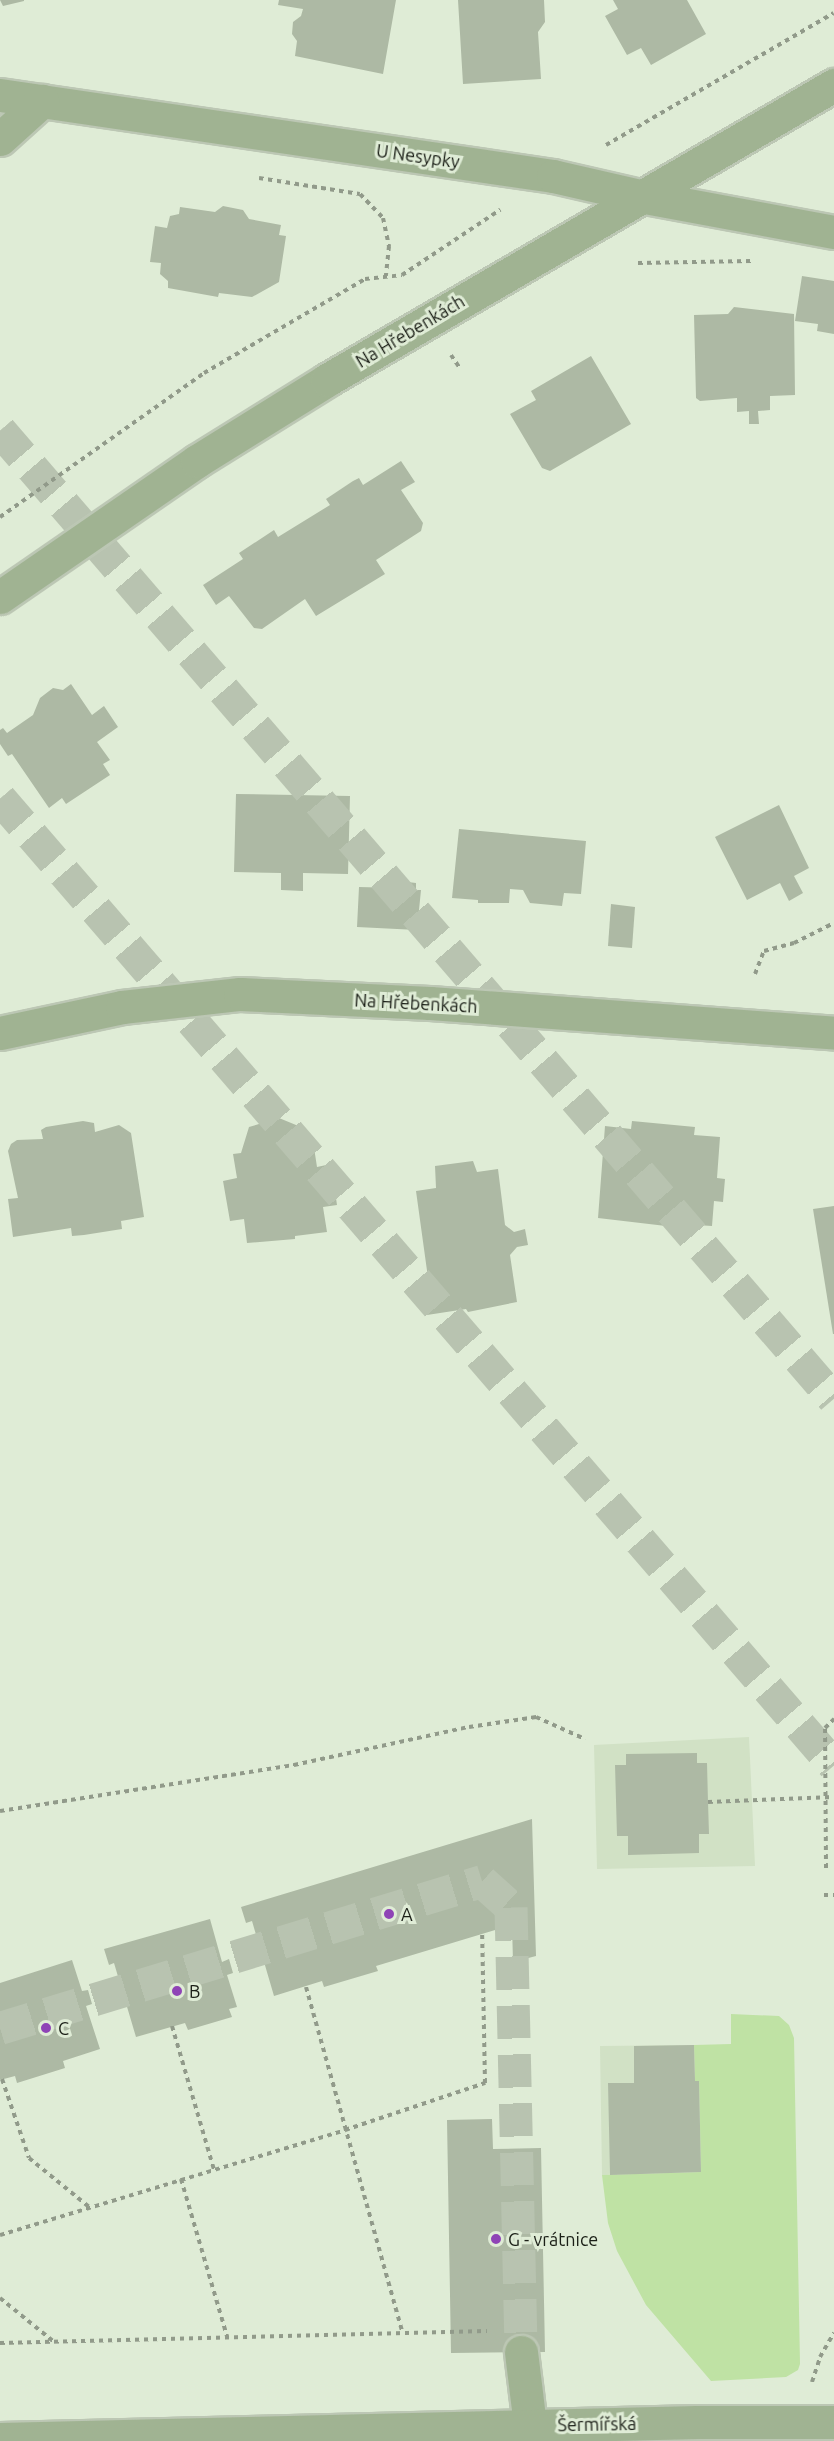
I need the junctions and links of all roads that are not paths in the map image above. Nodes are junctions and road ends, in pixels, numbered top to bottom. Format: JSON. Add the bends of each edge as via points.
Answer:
{"nodes":[{"id":1,"x":834,"y":86,"type":"edge"},
{"id":2,"x":0,"y":95,"type":"edge"},
{"id":3,"x":42,"y":102,"type":"junction"},
{"id":4,"x":0,"y":139,"type":"edge"},
{"id":5,"x":645,"y":198,"type":"junction"},
{"id":6,"x":834,"y":232,"type":"edge"},
{"id":7,"x":0,"y":597,"type":"edge"},
{"id":8,"x":0,"y":1033,"type":"edge"},
{"id":9,"x":834,"y":1033,"type":"edge"},
{"id":10,"x":520,"y":2352,"type":"tunnel mouth"},
{"id":11,"x":834,"y":2422,"type":"edge"},
{"id":12,"x":530,"y":2426,"type":"junction"},
{"id":13,"x":410,"y":2435,"type":"edge"},
{"id":14,"x":0,"y":2439,"type":"edge"}],
"edges":[{"from":1,"to":5,"type":"street","name":"Na Hřebenkách"},
{"from":2,"to":3,"type":"street","name":"U Nesypky"},
{"from":3,"to":4,"type":"street"},
{"from":3,"to":5,"type":"street","name":"U Nesypky","via":[[553,176]]},
{"from":5,"to":6,"type":"street","name":"U Nesypky"},
{"from":5,"to":7,"type":"street","name":"Na Hřebenkách","via":[[429,318],[197,461]]},
{"from":8,"to":9,"type":"street","name":"Na Hřebenkách","via":[[123,1007],[240,994],[430,1003]]},
{"from":10,"to":12,"type":"street"},
{"from":11,"to":12,"type":"street","name":"Šermířská"},
{"from":12,"to":13,"type":"street","name":"Šermířská"},
{"from":13,"to":14,"type":"street","name":"Šermířská"}]}
